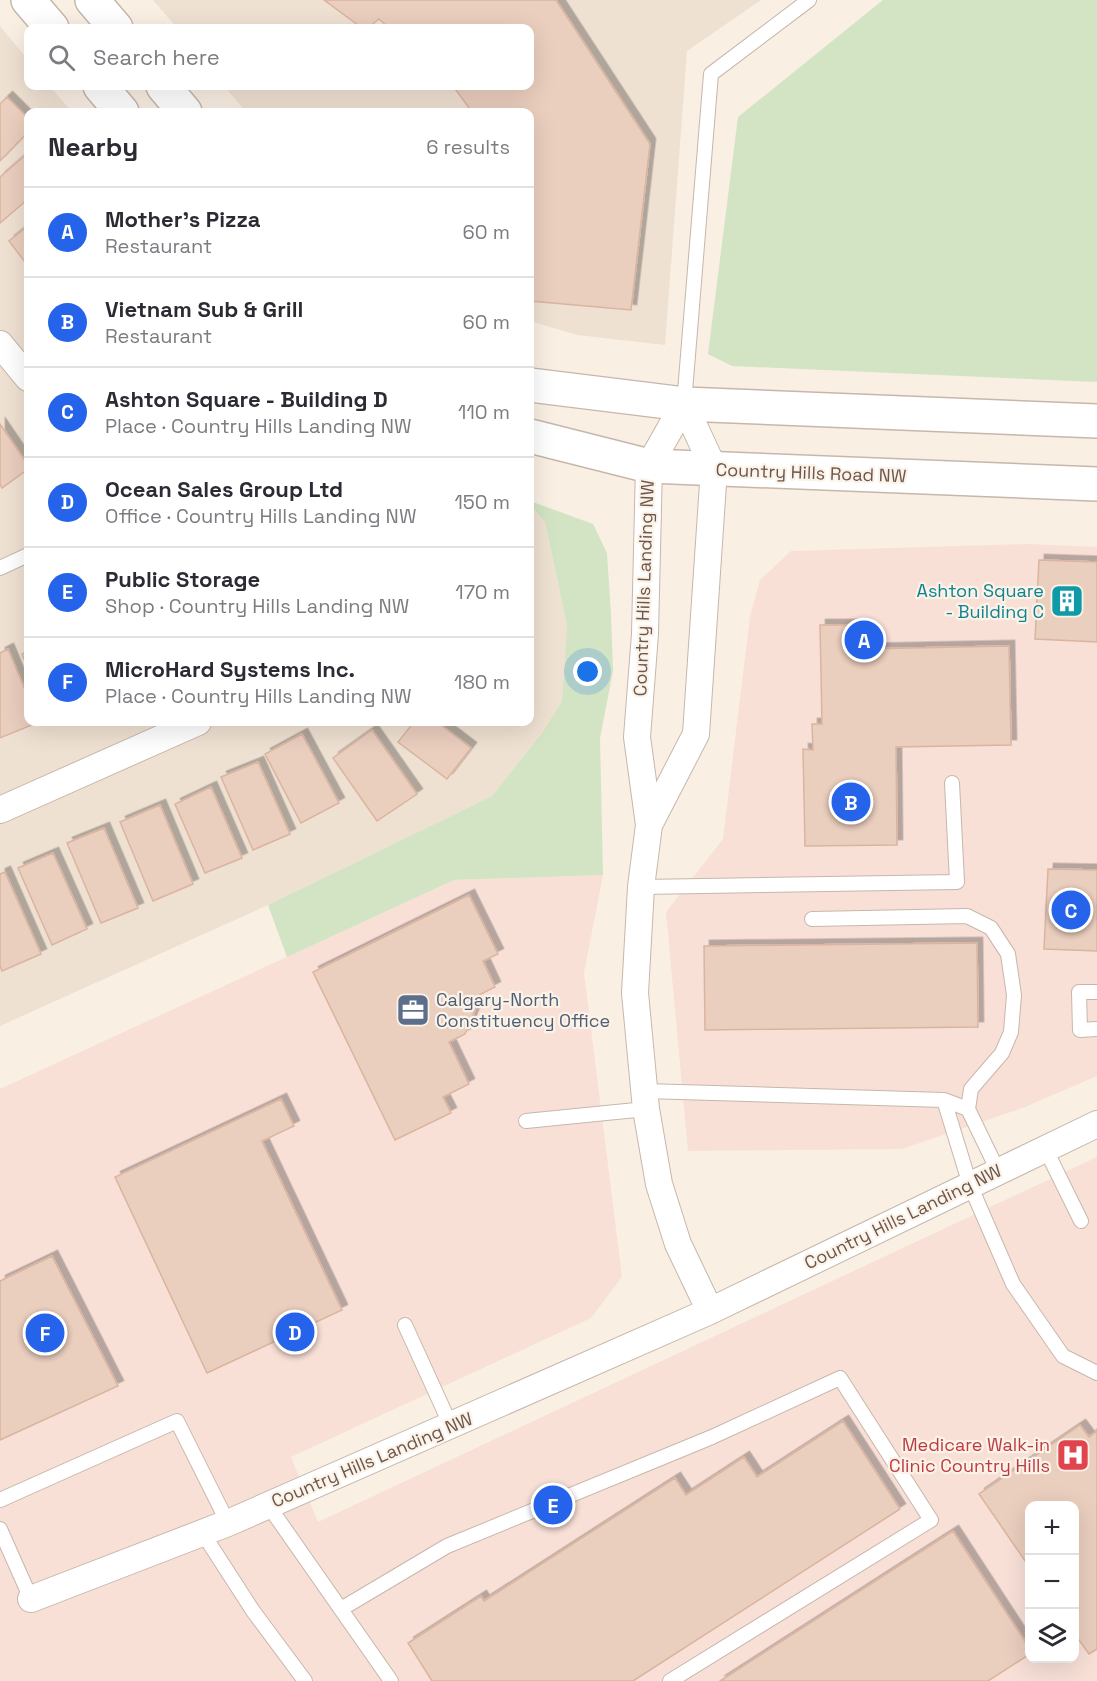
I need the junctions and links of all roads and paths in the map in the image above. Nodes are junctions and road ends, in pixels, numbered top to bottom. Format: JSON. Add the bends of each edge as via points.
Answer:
{"nodes":[{"id":1,"x":28,"y":0,"type":"edge"},
{"id":2,"x":92,"y":0,"type":"edge"},
{"id":3,"x":809,"y":0,"type":"edge"},
{"id":4,"x":49,"y":24,"type":"edge"},
{"id":5,"x":113,"y":24,"type":"edge"},
{"id":6,"x":103,"y":90,"type":"edge"},
{"id":7,"x":166,"y":90,"type":"edge"},
{"id":8,"x":119,"y":108,"type":"edge"},
{"id":9,"x":182,"y":108,"type":"edge"},
{"id":10,"x":0,"y":344,"type":"edge"},
{"id":11,"x":24,"y":373,"type":"edge"},
{"id":12,"x":534,"y":385,"type":"edge"},
{"id":13,"x":684,"y":404,"type":"junction"},
{"id":14,"x":1097,"y":421,"type":"edge"},
{"id":15,"x":534,"y":437,"type":"edge"},
{"id":16,"x":649,"y":466,"type":"junction"},
{"id":17,"x":714,"y":468,"type":"junction"},
{"id":18,"x":1097,"y":484,"type":"edge"},
{"id":19,"x":24,"y":557,"type":"edge"},
{"id":20,"x":0,"y":568,"type":"edge"},
{"id":21,"x":189,"y":726,"type":"edge"},
{"id":22,"x":952,"y":783,"type":"dead end"},
{"id":23,"x":0,"y":810,"type":"edge"},
{"id":24,"x":649,"y":825,"type":"junction"},
{"id":25,"x":641,"y":887,"type":"junction"},
{"id":26,"x":812,"y":919,"type":"dead end"},
{"id":27,"x":1097,"y":992,"type":"edge"},
{"id":28,"x":1097,"y":1029,"type":"edge"},
{"id":29,"x":646,"y":1100,"type":"junction"},
{"id":30,"x":944,"y":1101,"type":"junction"},
{"id":31,"x":968,"y":1109,"type":"junction"},
{"id":32,"x":526,"y":1121,"type":"dead end"},
{"id":33,"x":1097,"y":1124,"type":"edge"},
{"id":34,"x":1046,"y":1148,"type":"junction"},
{"id":35,"x":998,"y":1171,"type":"junction"},
{"id":36,"x":970,"y":1185,"type":"junction"},
{"id":37,"x":1081,"y":1221,"type":"dead end"},
{"id":38,"x":710,"y":1311,"type":"junction"},
{"id":39,"x":405,"y":1325,"type":"dead end"},
{"id":40,"x":1097,"y":1373,"type":"edge"},
{"id":41,"x":451,"y":1426,"type":"junction"},
{"id":42,"x":0,"y":1500,"type":"edge"},
{"id":43,"x":267,"y":1505,"type":"junction"},
{"id":44,"x":228,"y":1523,"type":"junction"},
{"id":45,"x":0,"y":1529,"type":"edge"},
{"id":46,"x":202,"y":1532,"type":"junction"},
{"id":47,"x":31,"y":1599,"type":"joint"},
{"id":48,"x":341,"y":1609,"type":"junction"},
{"id":49,"x":305,"y":1681,"type":"edge"},
{"id":50,"x":391,"y":1681,"type":"edge"},
{"id":51,"x":670,"y":1681,"type":"edge"}],
"edges":[{"from":1,"to":4,"type":"street"},
{"from":2,"to":5,"type":"street"},
{"from":3,"to":13,"type":"lane","via":[[711,74]]},
{"from":6,"to":8,"type":"street"},
{"from":7,"to":9,"type":"street"},
{"from":10,"to":11,"type":"street"},
{"from":12,"to":13,"type":"street"},
{"from":13,"to":14,"type":"street"},
{"from":13,"to":16,"type":"street","name":"Country Hills Landing NW"},
{"from":13,"to":17,"type":"street","name":"Country Hills Landing NW"},
{"from":15,"to":16,"type":"street","name":"Country Hills Road NW"},
{"from":16,"to":17,"type":"street","name":"Country Hills Road NW"},
{"from":16,"to":24,"type":"street","name":"Country Hills Landing NW","via":[[645,634],[637,737]]},
{"from":17,"to":18,"type":"street","name":"Country Hills Road NW"},
{"from":17,"to":24,"type":"street","name":"Country Hills Landing NW","via":[[696,734]]},
{"from":19,"to":20,"type":"lane"},
{"from":21,"to":23,"type":"street"},
{"from":22,"to":25,"type":"lane","via":[[957,882]]},
{"from":24,"to":25,"type":"street","name":"Country Hills Landing NW"},
{"from":25,"to":29,"type":"street","name":"Country Hills Landing NW","via":[[635,993]]},
{"from":26,"to":31,"type":"lane","via":[[967,916],[991,928],[1008,954],[1014,995],[1011,1032],[1002,1053],[971,1089]]},
{"from":27,"to":28,"type":"lane","via":[[1080,992],[1080,1029]]},
{"from":29,"to":30,"type":"lane"},
{"from":29,"to":32,"type":"lane"},
{"from":29,"to":38,"type":"street","name":"Country Hills Landing NW","via":[[659,1184],[678,1244]]},
{"from":30,"to":31,"type":"lane"},
{"from":30,"to":36,"type":"lane"},
{"from":31,"to":35,"type":"lane"},
{"from":33,"to":34,"type":"street","name":"Country Hills Landing NW"},
{"from":34,"to":35,"type":"street","name":"Country Hills Landing NW"},
{"from":34,"to":37,"type":"lane"},
{"from":35,"to":36,"type":"street","name":"Country Hills Landing NW"},
{"from":36,"to":38,"type":"street","name":"Country Hills Landing NW"},
{"from":36,"to":40,"type":"lane","via":[[1013,1284],[1063,1356]]},
{"from":38,"to":41,"type":"street","name":"Country Hills Landing NW"},
{"from":39,"to":41,"type":"lane"},
{"from":41,"to":43,"type":"street","name":"Country Hills Landing NW"},
{"from":42,"to":44,"type":"lane","via":[[177,1421]]},
{"from":43,"to":44,"type":"street","name":"Country Hills Landing NW"},
{"from":43,"to":48,"type":"lane"},
{"from":44,"to":46,"type":"street","name":"Country Hills Landing NW"},
{"from":45,"to":47,"type":"lane"},
{"from":46,"to":47,"type":"street","name":"Country Hills Landing NW"},
{"from":46,"to":49,"type":"lane"},
{"from":48,"to":50,"type":"lane"},
{"from":48,"to":51,"type":"lane","via":[[447,1546],[701,1441],[840,1378],[931,1520]]}]}
